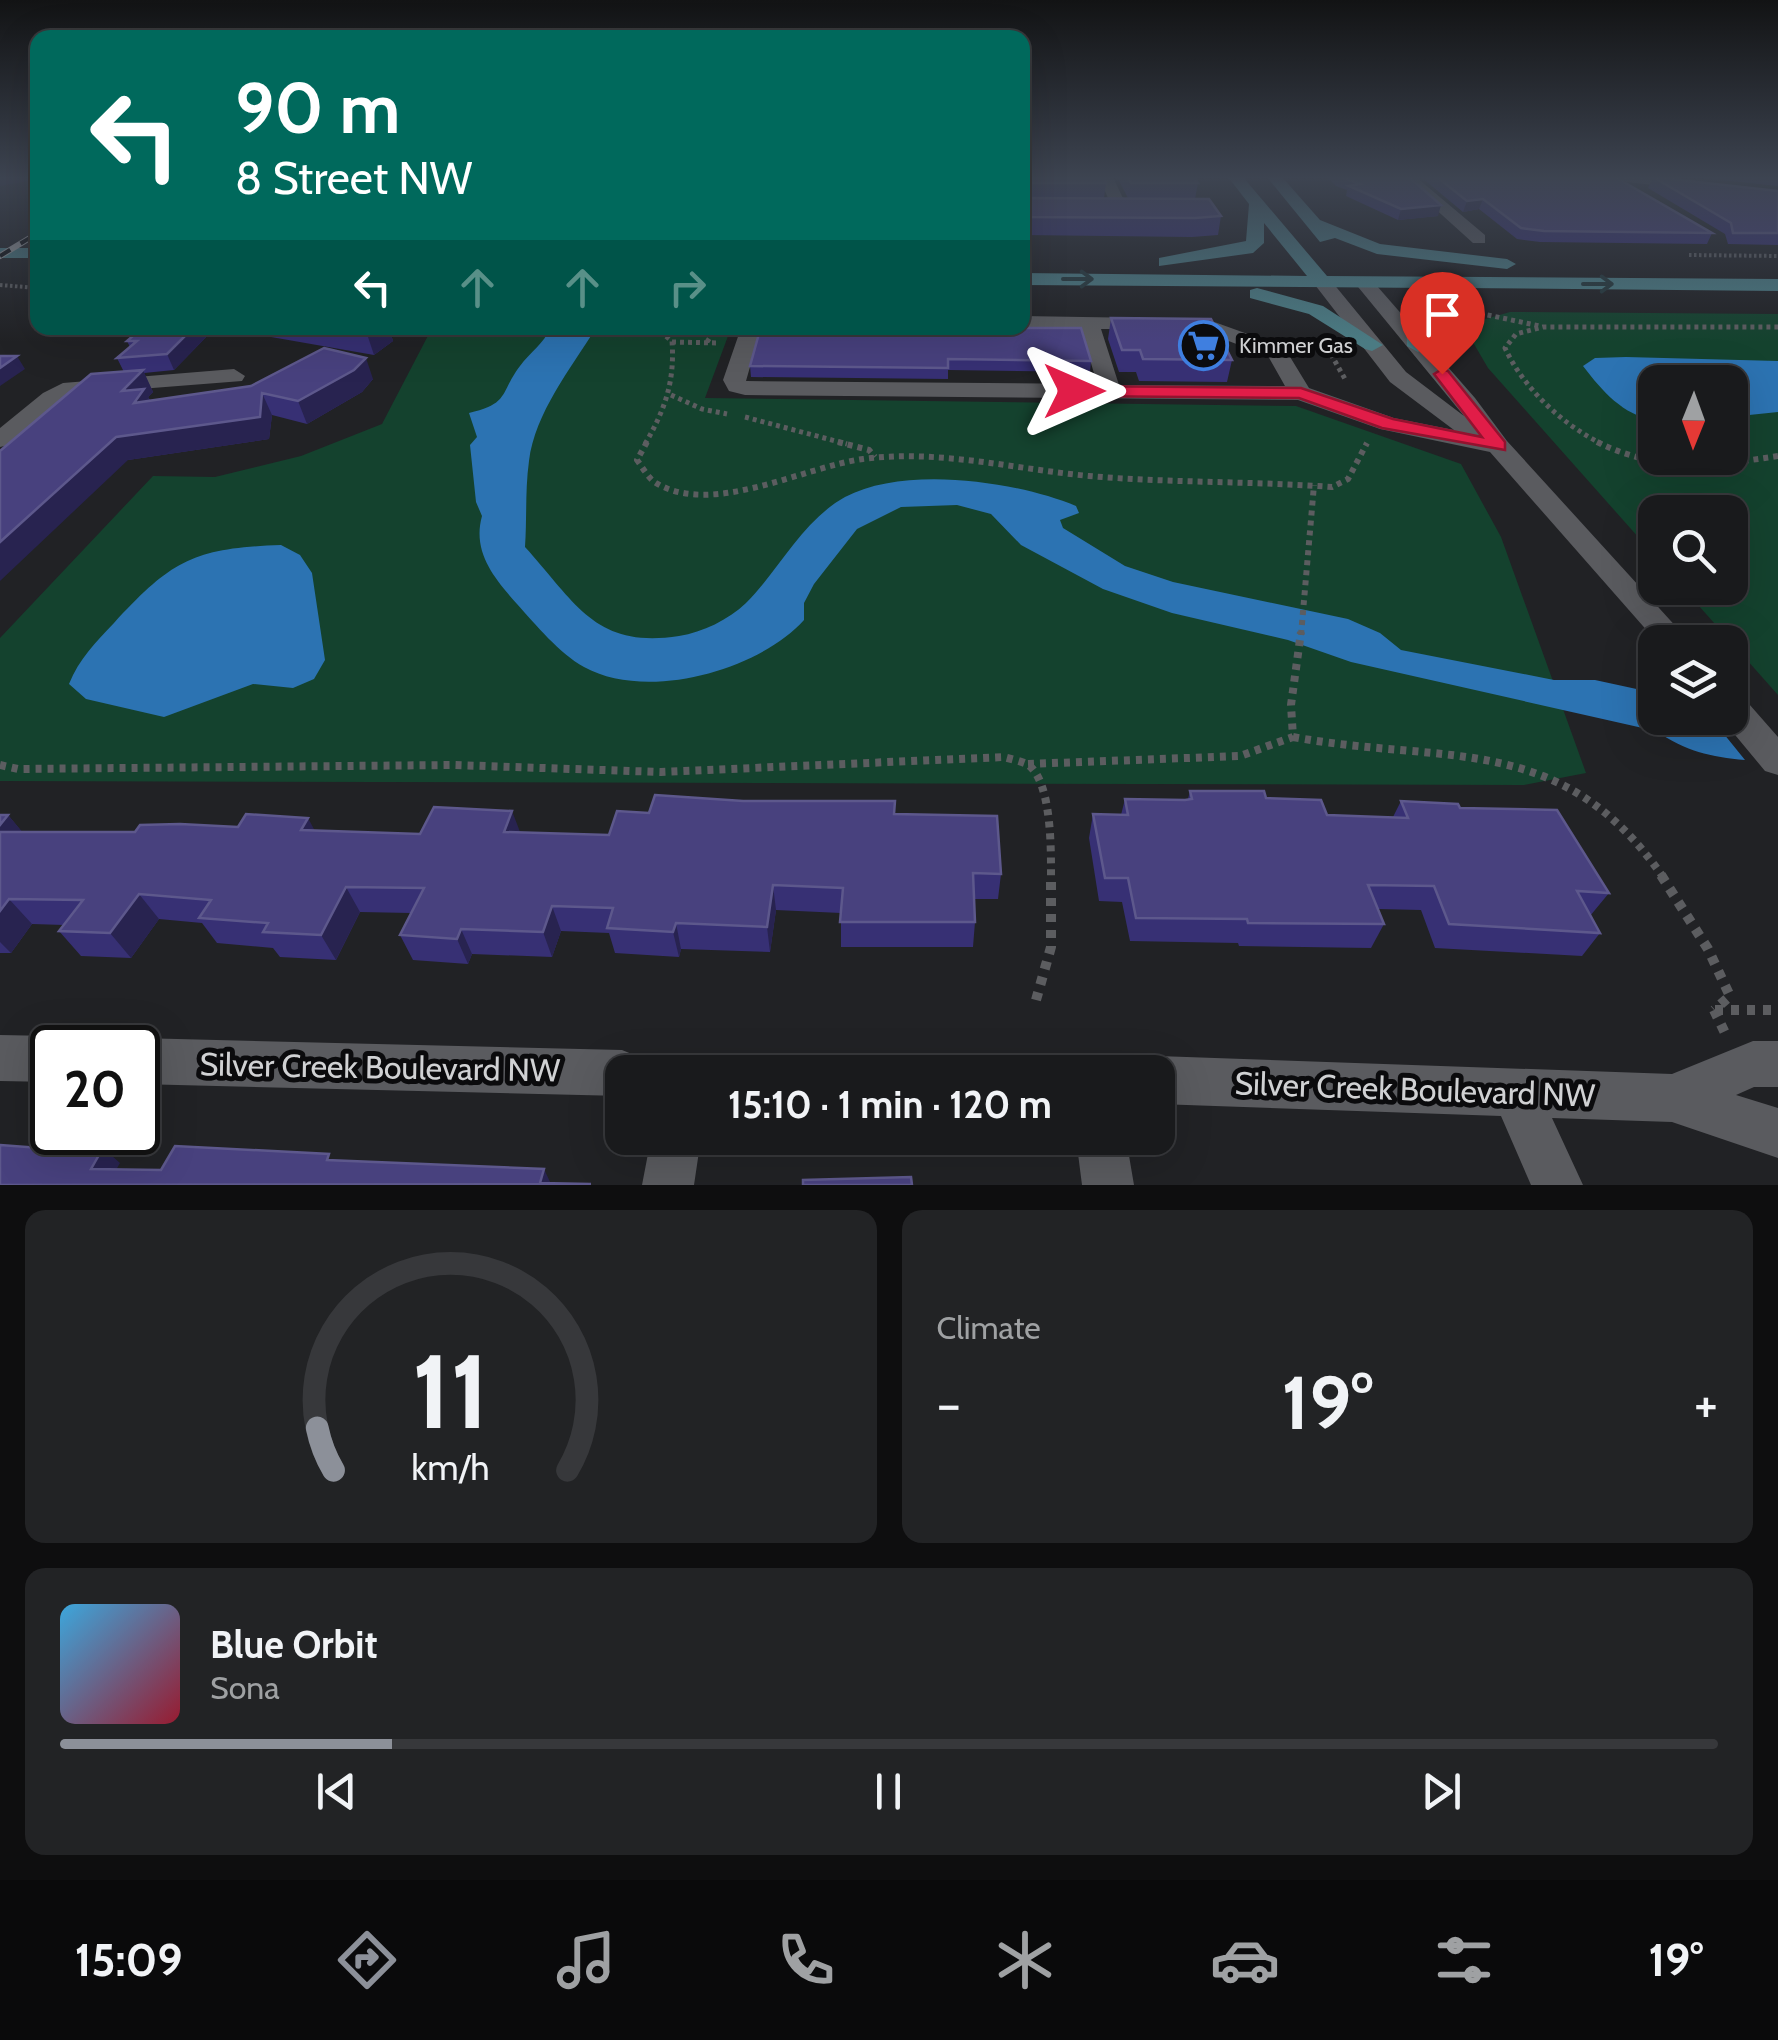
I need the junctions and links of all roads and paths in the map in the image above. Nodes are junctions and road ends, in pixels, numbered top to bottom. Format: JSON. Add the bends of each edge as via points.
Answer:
{"nodes":[{"id":1,"x":1256,"y":232,"type":"edge"},
{"id":2,"x":1281,"y":232,"type":"edge"},
{"id":3,"x":1321,"y":232,"type":"edge"},
{"id":4,"x":1336,"y":232,"type":"edge"},
{"id":5,"x":1471,"y":232,"type":"edge"},
{"id":6,"x":1479,"y":239,"type":"dead end"},
{"id":7,"x":0,"y":252,"type":"edge"},
{"id":8,"x":30,"y":253,"type":"edge"},
{"id":9,"x":1686,"y":256,"type":"dead end"},
{"id":10,"x":1778,"y":256,"type":"edge"},
{"id":11,"x":1344,"y":259,"type":"junction"},
{"id":12,"x":1030,"y":260,"type":"edge"},
{"id":13,"x":1165,"y":262,"type":"junction"},
{"id":14,"x":1306,"y":263,"type":"junction"},
{"id":15,"x":1778,"y":267,"type":"edge"},
{"id":16,"x":0,"y":272,"type":"edge"},
{"id":17,"x":30,"y":273,"type":"edge"},
{"id":18,"x":1504,"y":274,"type":"junction"},
{"id":19,"x":1030,"y":279,"type":"edge"},
{"id":20,"x":1120,"y":280,"type":"junction"},
{"id":21,"x":1321,"y":281,"type":"junction"},
{"id":22,"x":1363,"y":282,"type":"junction"},
{"id":23,"x":0,"y":285,"type":"edge"},
{"id":24,"x":1778,"y":285,"type":"edge"},
{"id":25,"x":30,"y":287,"type":"edge"},
{"id":26,"x":1462,"y":309,"type":"dead end"},
{"id":27,"x":1030,"y":322,"type":"edge"},
{"id":28,"x":1089,"y":322,"type":"junction"},
{"id":29,"x":1778,"y":326,"type":"edge"},
{"id":30,"x":1543,"y":327,"type":"junction"},
{"id":31,"x":664,"y":335,"type":"edge"},
{"id":32,"x":712,"y":335,"type":"edge"},
{"id":33,"x":749,"y":335,"type":"edge"},
{"id":34,"x":1327,"y":339,"type":"dead end"},
{"id":35,"x":672,"y":342,"type":"junction"},
{"id":36,"x":707,"y":342,"type":"junction"},
{"id":37,"x":1372,"y":345,"type":"junction"},
{"id":38,"x":1418,"y":346,"type":"junction"},
{"id":39,"x":234,"y":376,"type":"dead end"},
{"id":40,"x":1110,"y":391,"type":"junction"},
{"id":41,"x":1301,"y":393,"type":"junction"},
{"id":42,"x":671,"y":396,"type":"junction"},
{"id":43,"x":1370,"y":418,"type":"junction"},
{"id":44,"x":0,"y":440,"type":"edge"},
{"id":45,"x":1498,"y":446,"type":"junction"},
{"id":46,"x":1778,"y":456,"type":"edge"},
{"id":47,"x":876,"y":458,"type":"junction"},
{"id":48,"x":1314,"y":486,"type":"junction"},
{"id":49,"x":1659,"y":625,"type":"edge"},
{"id":50,"x":1748,"y":727,"type":"edge"},
{"id":51,"x":1293,"y":738,"type":"junction"},
{"id":52,"x":1778,"y":761,"type":"edge"},
{"id":53,"x":0,"y":764,"type":"edge"},
{"id":54,"x":1026,"y":764,"type":"junction"},
{"id":55,"x":1036,"y":1000,"type":"dead end"},
{"id":56,"x":1778,"y":1010,"type":"edge"},
{"id":57,"x":0,"y":1058,"type":"edge"},
{"id":58,"x":30,"y":1059,"type":"edge"},
{"id":59,"x":160,"y":1062,"type":"edge"},
{"id":60,"x":1778,"y":1064,"type":"edge"},
{"id":61,"x":605,"y":1073,"type":"edge"},
{"id":62,"x":1175,"y":1081,"type":"edge"},
{"id":63,"x":1515,"y":1092,"type":"junction"},
{"id":64,"x":1672,"y":1098,"type":"junction"},
{"id":65,"x":1778,"y":1132,"type":"edge"},
{"id":66,"x":673,"y":1155,"type":"edge"},
{"id":67,"x":1104,"y":1155,"type":"edge"},
{"id":68,"x":668,"y":1185,"type":"edge"},
{"id":69,"x":1108,"y":1185,"type":"edge"},
{"id":70,"x":1557,"y":1185,"type":"edge"}],
"edges":[{"from":1,"to":13,"type":"main road","via":[[1255,243],[1230,255]]},
{"from":2,"to":14,"type":"main road"},
{"from":3,"to":11,"type":"main road"},
{"from":4,"to":18,"type":"main road","via":[[1377,248]]},
{"from":5,"to":6,"type":"street"},
{"from":7,"to":8,"type":"main road"},
{"from":9,"to":10,"type":"path"},
{"from":11,"to":14,"type":"main road"},
{"from":11,"to":18,"type":"main road"},
{"from":11,"to":22,"type":"main road"},
{"from":12,"to":13,"type":"main road"},
{"from":13,"to":14,"type":"main road"},
{"from":14,"to":21,"type":"main road"},
{"from":15,"to":18,"type":"main road"},
{"from":16,"to":17,"type":"main road"},
{"from":18,"to":22,"type":"main road"},
{"from":18,"to":24,"type":"main road","one_way":true},
{"from":18,"to":38,"type":"main road","via":[[1422,298],[1416,309]]},
{"from":19,"to":20,"type":"main road","one_way":true},
{"from":20,"to":21,"type":"main road"},
{"from":20,"to":37,"type":"main road","via":[[1288,300]]},
{"from":21,"to":22,"type":"main road"},
{"from":21,"to":37,"type":"street"},
{"from":22,"to":38,"type":"street"},
{"from":23,"to":25,"type":"path"},
{"from":26,"to":30,"type":"path"},
{"from":27,"to":28,"type":"street"},
{"from":28,"to":40,"type":"street"},
{"from":28,"to":41,"type":"street","via":[[1218,327],[1276,352]]},
{"from":29,"to":30,"type":"path"},
{"from":30,"to":46,"type":"path","via":[[1519,331],[1504,348],[1574,429],[1658,463],[1718,466]]},
{"from":31,"to":35,"type":"path"},
{"from":32,"to":36,"type":"path"},
{"from":33,"to":36,"type":"path"},
{"from":33,"to":40,"type":"street","via":[[734,380],[745,388]]},
{"from":34,"to":43,"type":"path","via":[[1328,352]]},
{"from":35,"to":36,"type":"path"},
{"from":35,"to":42,"type":"path"},
{"from":37,"to":45,"type":"street","via":[[1438,410]]},
{"from":38,"to":45,"type":"street"},
{"from":39,"to":44,"type":"street","via":[[71,388]]},
{"from":40,"to":41,"type":"street"},
{"from":41,"to":43,"type":"street"},
{"from":42,"to":47,"type":"path","via":[[702,409],[777,422]]},
{"from":42,"to":47,"type":"path","via":[[637,460],[650,480],[674,490],[732,492]]},
{"from":43,"to":45,"type":"street"},
{"from":43,"to":48,"type":"path","via":[[1372,434],[1348,478],[1340,486]]},
{"from":45,"to":49,"type":"street"},
{"from":47,"to":48,"type":"path","via":[[971,458],[1080,474]]},
{"from":48,"to":51,"type":"path","via":[[1290,704]]},
{"from":50,"to":52,"type":"street"},
{"from":51,"to":54,"type":"path","via":[[1224,760],[1181,755]]},
{"from":51,"to":56,"type":"path","via":[[1465,754],[1570,788],[1604,809],[1690,923],[1730,996],[1714,1010]]},
{"from":53,"to":54,"type":"path","via":[[454,764],[609,772],[1004,757]]},
{"from":54,"to":55,"type":"path","via":[[1044,787],[1052,830],[1050,948]]},
{"from":57,"to":58,"type":"street"},
{"from":59,"to":61,"type":"street","name":"Silver Creek Boulevard NW"},
{"from":60,"to":64,"type":"street","name":"Silver Creek Boulevard NW","via":[[1752,1064]]},
{"from":62,"to":63,"type":"street","name":"Silver Creek Boulevard NW"},
{"from":63,"to":64,"type":"street","name":"Silver Creek Boulevard NW"},
{"from":63,"to":70,"type":"street"},
{"from":64,"to":65,"type":"street","name":"Silver Creek Boulevard NW"},
{"from":66,"to":68,"type":"street"},
{"from":67,"to":69,"type":"street"}]}
